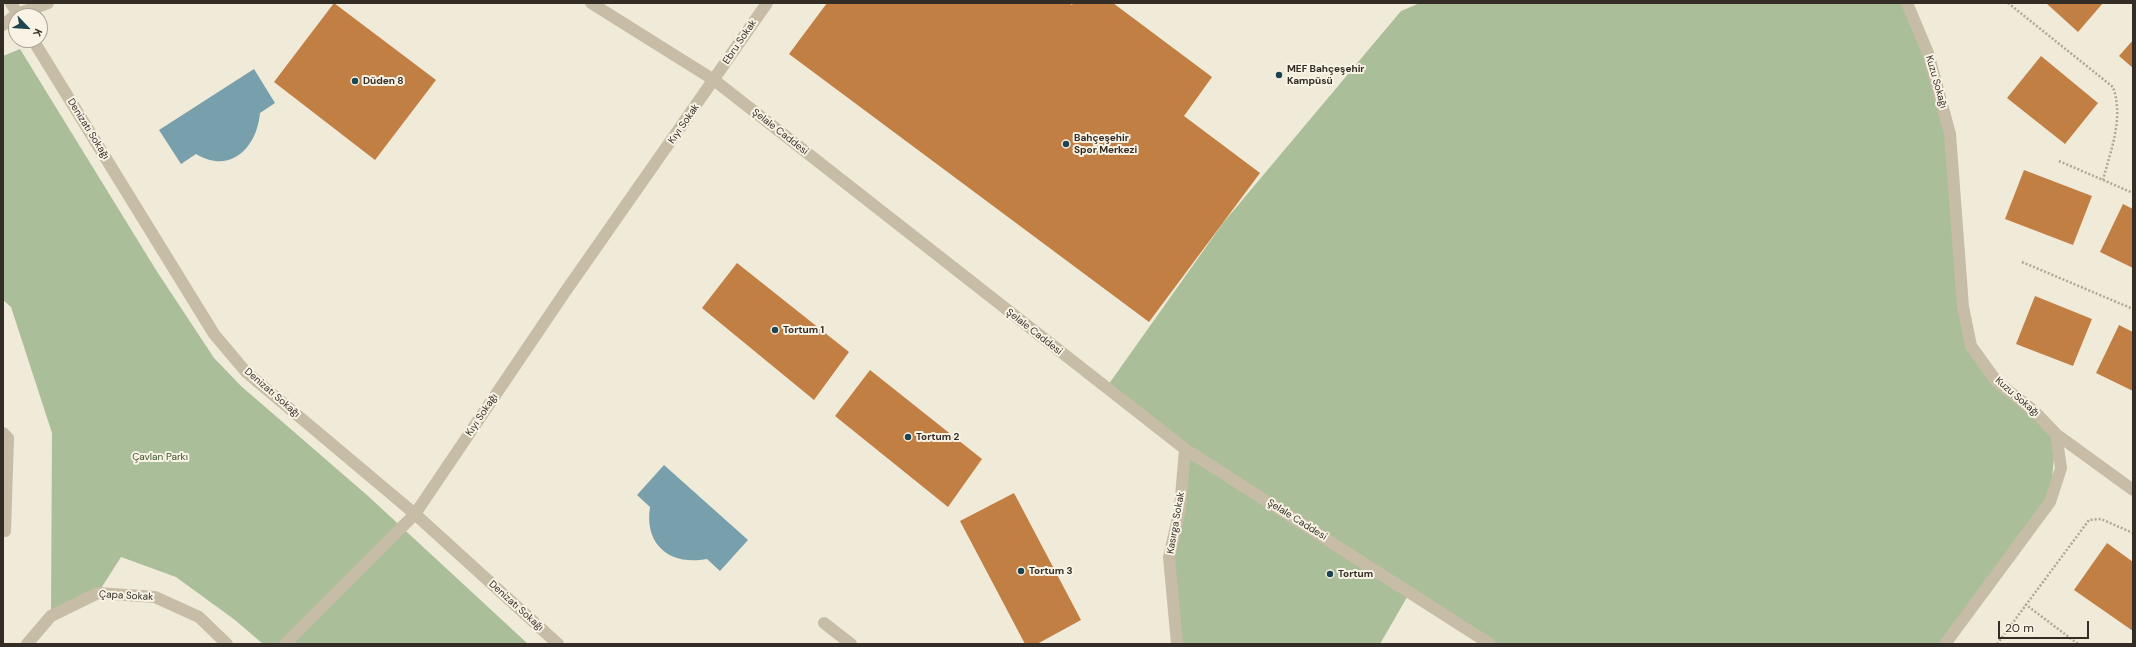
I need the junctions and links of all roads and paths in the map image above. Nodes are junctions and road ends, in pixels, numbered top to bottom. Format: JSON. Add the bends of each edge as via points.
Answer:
{"nodes":[{"id":1,"x":48,"y":3,"type":"edge"},
{"id":2,"x":591,"y":3,"type":"edge"},
{"id":3,"x":766,"y":3,"type":"edge"},
{"id":4,"x":1907,"y":3,"type":"edge"},
{"id":5,"x":2008,"y":3,"type":"edge"},
{"id":6,"x":36,"y":8,"type":"edge"},
{"id":7,"x":38,"y":48,"type":"edge"},
{"id":8,"x":714,"y":80,"type":"junction"},
{"id":9,"x":2059,"y":161,"type":"dead end"},
{"id":10,"x":654,"y":167,"type":"joint"},
{"id":11,"x":2103,"y":180,"type":"junction"},
{"id":12,"x":2133,"y":192,"type":"edge"},
{"id":13,"x":2022,"y":262,"type":"dead end"},
{"id":14,"x":2133,"y":308,"type":"edge"},
{"id":15,"x":3,"y":433,"type":"edge"},
{"id":16,"x":2056,"y":434,"type":"junction"},
{"id":17,"x":1185,"y":449,"type":"junction"},
{"id":18,"x":2133,"y":490,"type":"edge"},
{"id":19,"x":415,"y":514,"type":"junction"},
{"id":20,"x":5,"y":532,"type":"dead end"},
{"id":21,"x":2133,"y":533,"type":"edge"},
{"id":22,"x":2025,"y":604,"type":"junction"},
{"id":23,"x":824,"y":623,"type":"dead end"},
{"id":24,"x":27,"y":644,"type":"edge"},
{"id":25,"x":227,"y":644,"type":"edge"},
{"id":26,"x":286,"y":644,"type":"edge"},
{"id":27,"x":558,"y":644,"type":"edge"},
{"id":28,"x":851,"y":644,"type":"edge"},
{"id":29,"x":1177,"y":644,"type":"edge"},
{"id":30,"x":1490,"y":644,"type":"edge"},
{"id":31,"x":1945,"y":644,"type":"edge"},
{"id":32,"x":1997,"y":644,"type":"edge"},
{"id":33,"x":2078,"y":644,"type":"edge"}],
"edges":[{"from":1,"to":6,"type":"street"},
{"from":2,"to":8,"type":"street","name":"Şelale Caddesi"},
{"from":3,"to":8,"type":"street","name":"Ebru Sokak"},
{"from":4,"to":16,"type":"street","name":"Kuzu Sokağı","via":[[1928,53],[1950,134],[1963,307],[1971,346],[1997,382],[2034,411]]},
{"from":5,"to":11,"type":"path","via":[[2113,87],[2118,101],[2118,122]]},
{"from":7,"to":19,"type":"street","name":"Denizatı Sokağı","via":[[214,334],[246,372]]},
{"from":8,"to":10,"type":"street","name":"Kıyı Sokak"},
{"from":8,"to":17,"type":"street","name":"Şelale Caddesi"},
{"from":9,"to":11,"type":"path"},
{"from":10,"to":19,"type":"street","name":"Kıyı Sokağı","via":[[563,295]]},
{"from":11,"to":12,"type":"path"},
{"from":13,"to":14,"type":"path"},
{"from":15,"to":20,"type":"street","via":[[8,438]]},
{"from":16,"to":18,"type":"street","name":"Kuzu Sokağı"},
{"from":16,"to":31,"type":"street","via":[[2061,468],[2050,502]]},
{"from":17,"to":29,"type":"street","name":"Kasırga Sokak","via":[[1180,508],[1169,557]]},
{"from":17,"to":30,"type":"street","name":"Şelale Caddesi"},
{"from":19,"to":26,"type":"street","name":"Kıyı Sokağı"},
{"from":19,"to":27,"type":"street","name":"Denizatı Sokağı"},
{"from":21,"to":22,"type":"path","via":[[2101,519],[2088,520]]},
{"from":22,"to":32,"type":"path"},
{"from":22,"to":33,"type":"path"},
{"from":23,"to":28,"type":"street"},
{"from":24,"to":25,"type":"street","name":"Çapa Sokak","via":[[51,616],[98,593],[155,597],[199,617]]}]}
